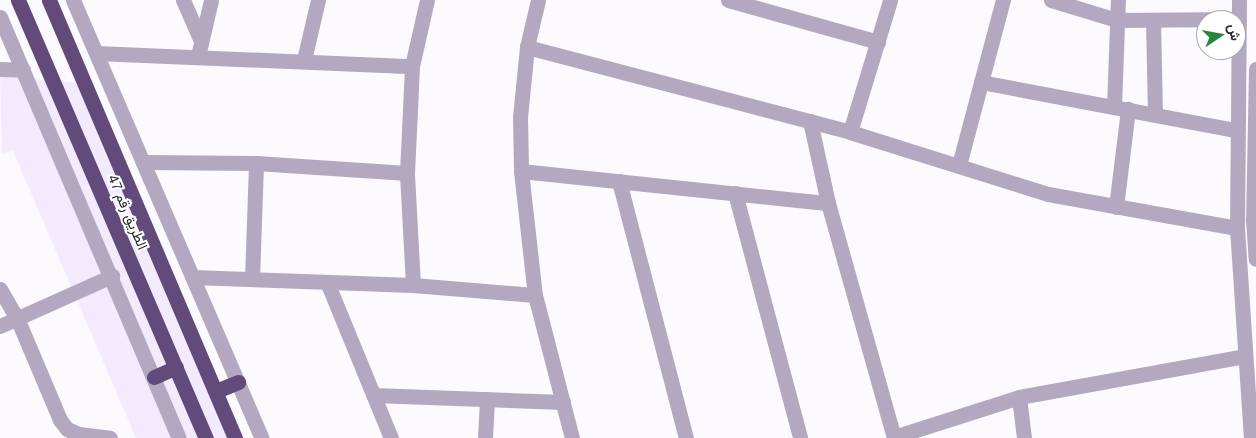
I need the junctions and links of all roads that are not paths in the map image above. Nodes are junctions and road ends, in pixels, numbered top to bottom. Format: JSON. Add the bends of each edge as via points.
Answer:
{"nodes":[{"id":1,"x":18,"y":0,"type":"edge"},
{"id":2,"x":49,"y":0,"type":"edge"},
{"id":3,"x":73,"y":0,"type":"edge"},
{"id":4,"x":183,"y":0,"type":"edge"},
{"id":5,"x":211,"y":0,"type":"edge"},
{"id":6,"x":318,"y":0,"type":"edge"},
{"id":7,"x":427,"y":0,"type":"edge"},
{"id":8,"x":538,"y":0,"type":"edge"},
{"id":9,"x":728,"y":0,"type":"edge"},
{"id":10,"x":890,"y":0,"type":"edge"},
{"id":11,"x":1003,"y":0,"type":"edge"},
{"id":12,"x":1051,"y":0,"type":"edge"},
{"id":13,"x":1118,"y":0,"type":"edge"},
{"id":14,"x":0,"y":17,"type":"edge"},
{"id":15,"x":1196,"y":19,"type":"edge"},
{"id":16,"x":1117,"y":20,"type":"junction"},
{"id":17,"x":1153,"y":20,"type":"junction"},
{"id":18,"x":878,"y":42,"type":"junction"},
{"id":19,"x":527,"y":47,"type":"junction"},
{"id":20,"x":199,"y":48,"type":"junction"},
{"id":21,"x":96,"y":53,"type":"junction"},
{"id":22,"x":304,"y":60,"type":"junction"},
{"id":23,"x":1237,"y":60,"type":"edge"},
{"id":24,"x":412,"y":66,"type":"junction"},
{"id":25,"x":0,"y":69,"type":"edge"},
{"id":26,"x":1256,"y":69,"type":"edge"},
{"id":27,"x":23,"y":70,"type":"junction"},
{"id":28,"x":981,"y":82,"type":"junction"},
{"id":29,"x":1121,"y":108,"type":"junction"},
{"id":30,"x":1155,"y":115,"type":"junction"},
{"id":31,"x":810,"y":121,"type":"junction"},
{"id":32,"x":1236,"y":130,"type":"junction"},
{"id":33,"x":850,"y":132,"type":"junction"},
{"id":34,"x":143,"y":162,"type":"junction"},
{"id":35,"x":256,"y":163,"type":"junction"},
{"id":36,"x":959,"y":165,"type":"junction"},
{"id":37,"x":521,"y":171,"type":"junction"},
{"id":38,"x":407,"y":173,"type":"junction"},
{"id":39,"x":619,"y":181,"type":"junction"},
{"id":40,"x":735,"y":193,"type":"junction"},
{"id":41,"x":828,"y":203,"type":"junction"},
{"id":42,"x":1116,"y":207,"type":"junction"},
{"id":43,"x":1254,"y":219,"type":"edge"},
{"id":44,"x":1237,"y":228,"type":"junction"},
{"id":45,"x":1256,"y":259,"type":"edge"},
{"id":46,"x":112,"y":276,"type":"junction"},
{"id":47,"x":192,"y":278,"type":"junction"},
{"id":48,"x":252,"y":279,"type":"junction"},
{"id":49,"x":327,"y":282,"type":"junction"},
{"id":50,"x":413,"y":285,"type":"junction"},
{"id":51,"x":0,"y":289,"type":"edge"},
{"id":52,"x":535,"y":295,"type":"junction"},
{"id":53,"x":17,"y":318,"type":"junction"},
{"id":54,"x":0,"y":326,"type":"edge"},
{"id":55,"x":1244,"y":356,"type":"junction"},
{"id":56,"x":176,"y":367,"type":"junction"},
{"id":57,"x":154,"y":377,"type":"junction"},
{"id":58,"x":238,"y":382,"type":"junction"},
{"id":59,"x":216,"y":391,"type":"junction"},
{"id":60,"x":374,"y":396,"type":"junction"},
{"id":61,"x":1019,"y":397,"type":"junction"},
{"id":62,"x":487,"y":399,"type":"junction"},
{"id":63,"x":563,"y":402,"type":"junction"},
{"id":64,"x":110,"y":438,"type":"edge"},
{"id":65,"x":179,"y":438,"type":"edge"},
{"id":66,"x":206,"y":438,"type":"edge"},
{"id":67,"x":236,"y":438,"type":"edge"},
{"id":68,"x":262,"y":438,"type":"edge"},
{"id":69,"x":392,"y":438,"type":"edge"},
{"id":70,"x":485,"y":438,"type":"edge"},
{"id":71,"x":572,"y":438,"type":"edge"},
{"id":72,"x":686,"y":438,"type":"edge"},
{"id":73,"x":800,"y":438,"type":"edge"},
{"id":74,"x":894,"y":438,"type":"edge"},
{"id":75,"x":1024,"y":438,"type":"edge"},
{"id":76,"x":1251,"y":438,"type":"edge"}],
"edges":[{"from":1,"to":56,"type":"highway","name":"الطريق رقم 47"},
{"from":2,"to":59,"type":"highway","name":"الطريق رقم 47"},
{"from":3,"to":21,"type":"street"},
{"from":4,"to":20,"type":"street"},
{"from":5,"to":20,"type":"street"},
{"from":6,"to":22,"type":"street"},
{"from":7,"to":24,"type":"street"},
{"from":8,"to":19,"type":"street"},
{"from":9,"to":18,"type":"street"},
{"from":10,"to":18,"type":"street"},
{"from":11,"to":28,"type":"street"},
{"from":12,"to":16,"type":"street"},
{"from":13,"to":16,"type":"street"},
{"from":14,"to":27,"type":"street"},
{"from":15,"to":17,"type":"street"},
{"from":16,"to":17,"type":"street"},
{"from":16,"to":29,"type":"street"},
{"from":17,"to":30,"type":"street"},
{"from":18,"to":33,"type":"street"},
{"from":19,"to":31,"type":"street"},
{"from":19,"to":37,"type":"street","via":[[520,117]]},
{"from":20,"to":21,"type":"street"},
{"from":20,"to":22,"type":"street"},
{"from":21,"to":34,"type":"street"},
{"from":22,"to":24,"type":"street"},
{"from":23,"to":32,"type":"street"},
{"from":24,"to":38,"type":"street"},
{"from":25,"to":27,"type":"street"},
{"from":26,"to":43,"type":"street"},
{"from":27,"to":46,"type":"street"},
{"from":28,"to":29,"type":"street"},
{"from":28,"to":36,"type":"street"},
{"from":29,"to":30,"type":"street"},
{"from":29,"to":42,"type":"street"},
{"from":30,"to":32,"type":"street"},
{"from":31,"to":33,"type":"street"},
{"from":31,"to":41,"type":"street"},
{"from":32,"to":44,"type":"street"},
{"from":33,"to":36,"type":"street"},
{"from":34,"to":35,"type":"street"},
{"from":34,"to":47,"type":"street"},
{"from":35,"to":38,"type":"street"},
{"from":35,"to":48,"type":"street"},
{"from":36,"to":42,"type":"street","via":[[1048,194]]},
{"from":37,"to":39,"type":"street"},
{"from":37,"to":52,"type":"street"},
{"from":38,"to":50,"type":"street"},
{"from":39,"to":40,"type":"street"},
{"from":39,"to":72,"type":"street"},
{"from":40,"to":41,"type":"street"},
{"from":40,"to":73,"type":"street"},
{"from":41,"to":74,"type":"street"},
{"from":42,"to":44,"type":"street"},
{"from":43,"to":45,"type":"street"},
{"from":44,"to":55,"type":"street"},
{"from":46,"to":53,"type":"street"},
{"from":46,"to":57,"type":"street"},
{"from":47,"to":48,"type":"street"},
{"from":47,"to":58,"type":"street"},
{"from":48,"to":49,"type":"street"},
{"from":49,"to":50,"type":"street"},
{"from":49,"to":60,"type":"street"},
{"from":50,"to":52,"type":"street"},
{"from":51,"to":53,"type":"street"},
{"from":52,"to":63,"type":"street"},
{"from":53,"to":54,"type":"street"},
{"from":53,"to":64,"type":"street","via":[[63,425],[78,434]]},
{"from":55,"to":61,"type":"street"},
{"from":55,"to":76,"type":"street"},
{"from":56,"to":57,"type":"highway"},
{"from":56,"to":66,"type":"highway","name":"الطريق رقم 47"},
{"from":57,"to":65,"type":"street"},
{"from":58,"to":59,"type":"highway"},
{"from":58,"to":68,"type":"street"},
{"from":59,"to":67,"type":"highway","name":"الطريق رقم 47"},
{"from":60,"to":62,"type":"street"},
{"from":60,"to":69,"type":"street"},
{"from":61,"to":74,"type":"street"},
{"from":61,"to":75,"type":"street"},
{"from":62,"to":63,"type":"street"},
{"from":62,"to":70,"type":"street"},
{"from":63,"to":71,"type":"street"}]}
